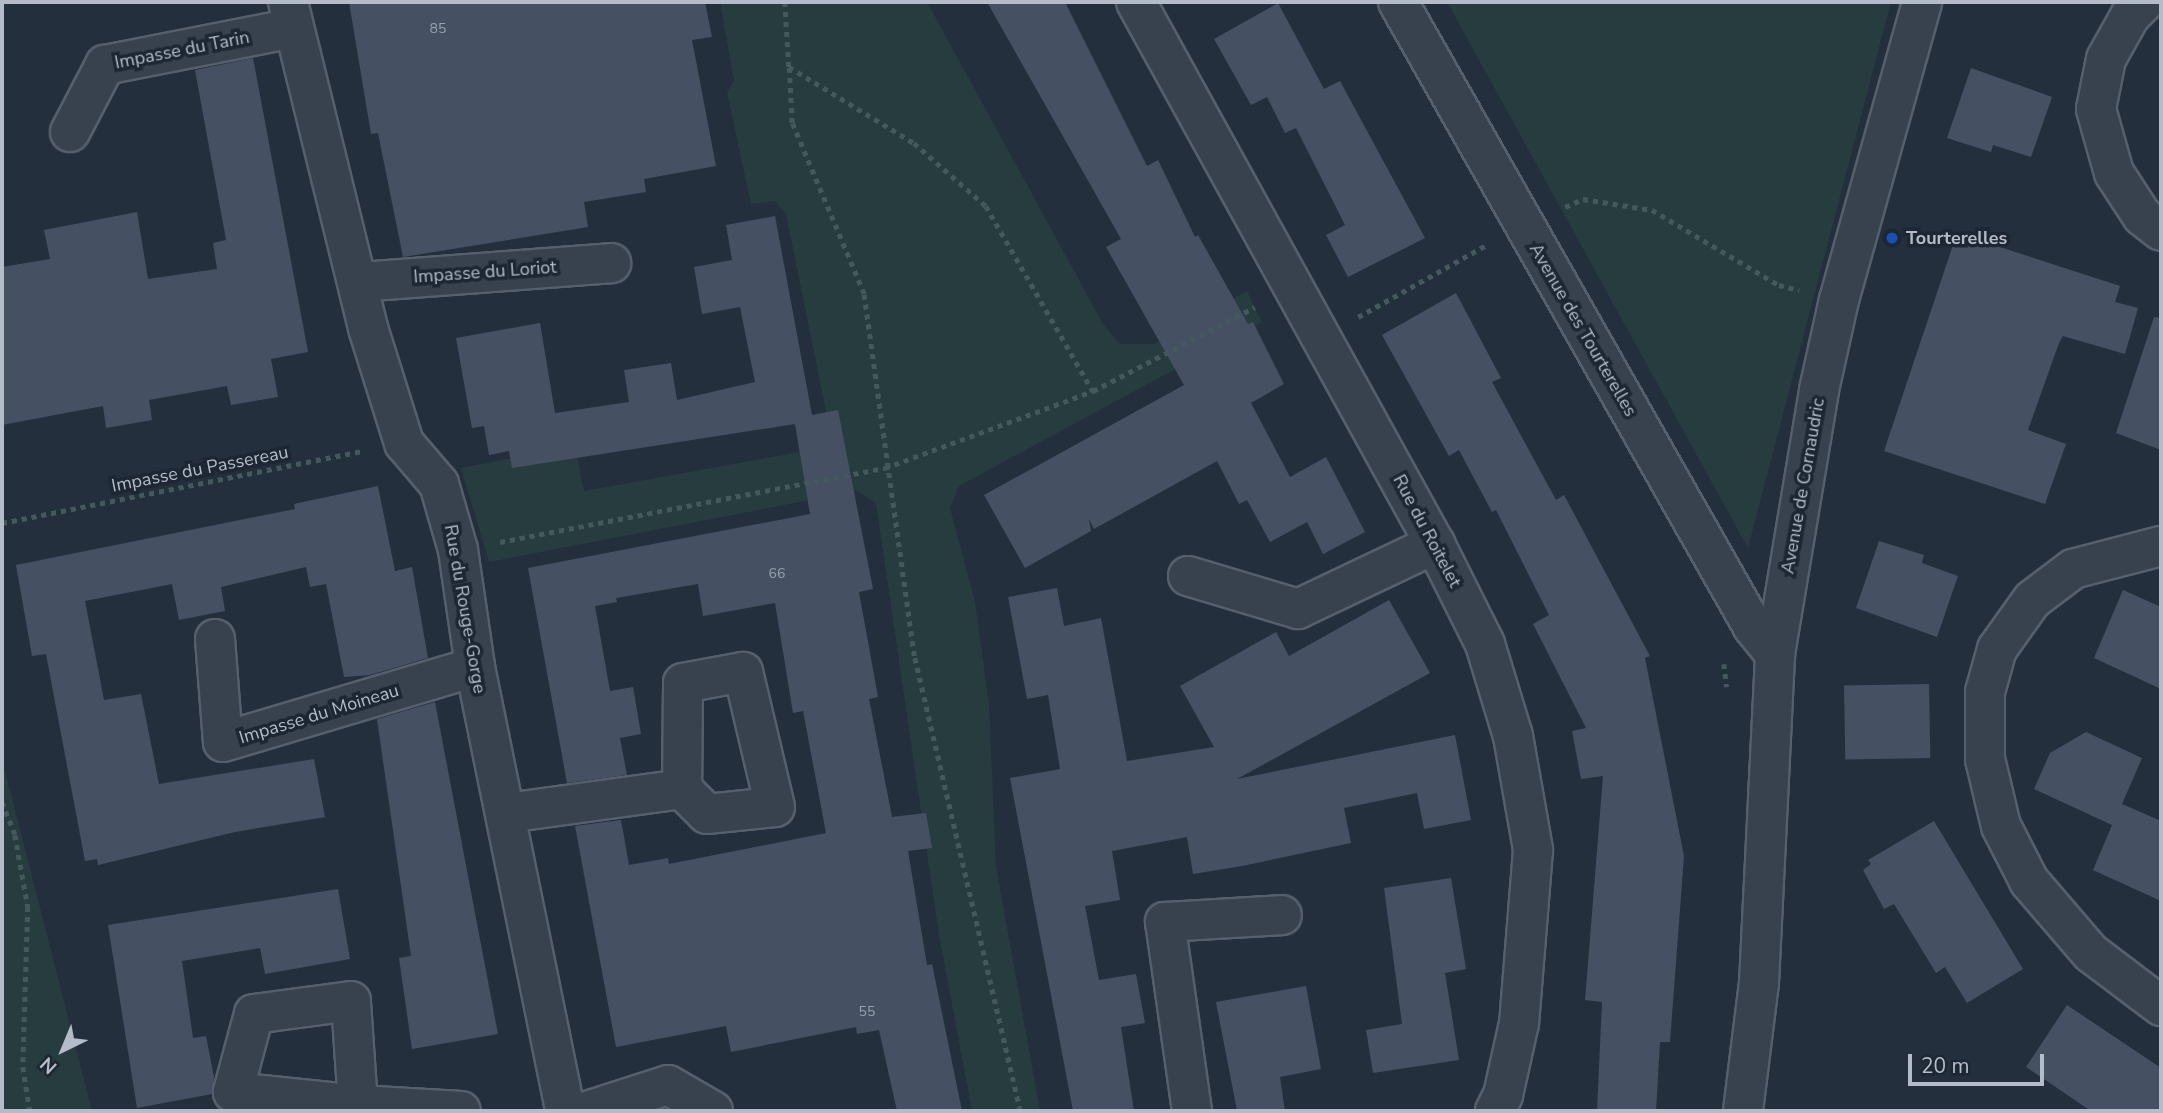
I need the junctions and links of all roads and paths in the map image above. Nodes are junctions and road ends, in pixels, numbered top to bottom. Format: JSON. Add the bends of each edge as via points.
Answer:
{"nodes":[{"id":1,"x":785,"y":2,"type":"edge"},
{"id":2,"x":1136,"y":2,"type":"edge"},
{"id":3,"x":1398,"y":2,"type":"edge"},
{"id":4,"x":1922,"y":2,"type":"edge"},
{"id":5,"x":2144,"y":2,"type":"edge"},
{"id":6,"x":290,"y":15,"type":"edge"},
{"id":7,"x":789,"y":67,"type":"junction"},
{"id":8,"x":70,"y":132,"type":"dead end"},
{"id":9,"x":2161,"y":231,"type":"edge"},
{"id":10,"x":611,"y":263,"type":"dead end"},
{"id":11,"x":360,"y":282,"type":"junction"},
{"id":12,"x":1294,"y":286,"type":"junction"},
{"id":13,"x":1093,"y":391,"type":"junction"},
{"id":14,"x":404,"y":443,"type":"junction"},
{"id":15,"x":885,"y":468,"type":"junction"},
{"id":16,"x":2,"y":523,"type":"edge"},
{"id":17,"x":1435,"y":544,"type":"junction"},
{"id":18,"x":2161,"y":545,"type":"edge"},
{"id":19,"x":458,"y":550,"type":"junction"},
{"id":20,"x":1188,"y":576,"type":"dead end"},
{"id":21,"x":215,"y":639,"type":"dead end"},
{"id":22,"x":1775,"y":654,"type":"junction"},
{"id":23,"x":475,"y":667,"type":"junction"},
{"id":24,"x":682,"y":789,"type":"dead end"},
{"id":25,"x":2,"y":802,"type":"edge"},
{"id":26,"x":507,"y":813,"type":"junction"},
{"id":27,"x":1282,"y":915,"type":"dead end"},
{"id":28,"x":1759,"y":983,"type":"junction"},
{"id":29,"x":2161,"y":1006,"type":"edge"},
{"id":30,"x":358,"y":1105,"type":"dead end"},
{"id":31,"x":30,"y":1111,"type":"edge"},
{"id":32,"x":461,"y":1111,"type":"edge"},
{"id":33,"x":565,"y":1111,"type":"edge"},
{"id":34,"x":587,"y":1111,"type":"edge"},
{"id":35,"x":713,"y":1111,"type":"edge"},
{"id":36,"x":1020,"y":1111,"type":"edge"},
{"id":37,"x":1192,"y":1111,"type":"edge"},
{"id":38,"x":1495,"y":1111,"type":"edge"},
{"id":39,"x":1743,"y":1111,"type":"edge"},
{"id":40,"x":1769,"y":1111,"type":"edge"}],
"edges":[{"from":1,"to":7,"type":"path"},
{"from":2,"to":12,"type":"street","name":"Rue du Roitelet"},
{"from":3,"to":22,"type":"street","name":"Avenue des Tourterelles","via":[[1746,615]]},
{"from":4,"to":22,"type":"street","name":"Avenue de Cornaudric","via":[[1836,313]]},
{"from":5,"to":9,"type":"street","via":[[2130,16],[2105,59],[2096,109],[2114,173],[2142,216]]},
{"from":6,"to":8,"type":"street","name":"Impasse du Tarin","via":[[104,65]]},
{"from":6,"to":11,"type":"street","name":"Rue du Rouge-Gorge"},
{"from":7,"to":13,"type":"path","via":[[914,144],[986,206]]},
{"from":7,"to":15,"type":"path","via":[[792,123],[864,294]]},
{"from":10,"to":11,"type":"street","name":"Impasse du Loriot"},
{"from":11,"to":14,"type":"street","name":"Rue du Rouge-Gorge"},
{"from":12,"to":13,"type":"path"},
{"from":12,"to":17,"type":"street","name":"Rue du Roitelet"},
{"from":13,"to":15,"type":"path"},
{"from":14,"to":16,"type":"path","name":"Impasse du Passereau"},
{"from":14,"to":19,"type":"street","name":"Rue du Rouge-Gorge","via":[[439,484]]},
{"from":15,"to":19,"type":"path"},
{"from":15,"to":36,"type":"path","via":[[914,656]]},
{"from":17,"to":20,"type":"street","via":[[1298,609]]},
{"from":17,"to":38,"type":"street","name":"Rue du Roitelet","via":[[1489,657],[1513,736],[1533,850],[1519,1023]]},
{"from":18,"to":29,"type":"street","via":[[2073,569],[2032,600],[1997,649],[1985,692],[1986,759],[2001,826],[2029,881],[2091,953]]},
{"from":19,"to":23,"type":"street","name":"Rue du Rouge-Gorge"},
{"from":21,"to":23,"type":"street","name":"Impasse du Moineau","via":[[223,742]]},
{"from":22,"to":28,"type":"street","name":"Avenue de Cornaudric"},
{"from":23,"to":26,"type":"street","name":"Rue du Rouge-Gorge"},
{"from":24,"to":26,"type":"street"},
{"from":25,"to":31,"type":"path","via":[[15,835],[28,907],[23,1067]]},
{"from":26,"to":33,"type":"street","name":"Rue du Rouge-Gorge"},
{"from":27,"to":37,"type":"street","via":[[1165,922]]},
{"from":28,"to":39,"type":"street","name":"Avenue de Cornaudric"},
{"from":28,"to":40,"type":"street","name":"Avenue de Cornaudric"},
{"from":30,"to":32,"type":"street"},
{"from":34,"to":35,"type":"street","via":[[668,1085]]}]}
